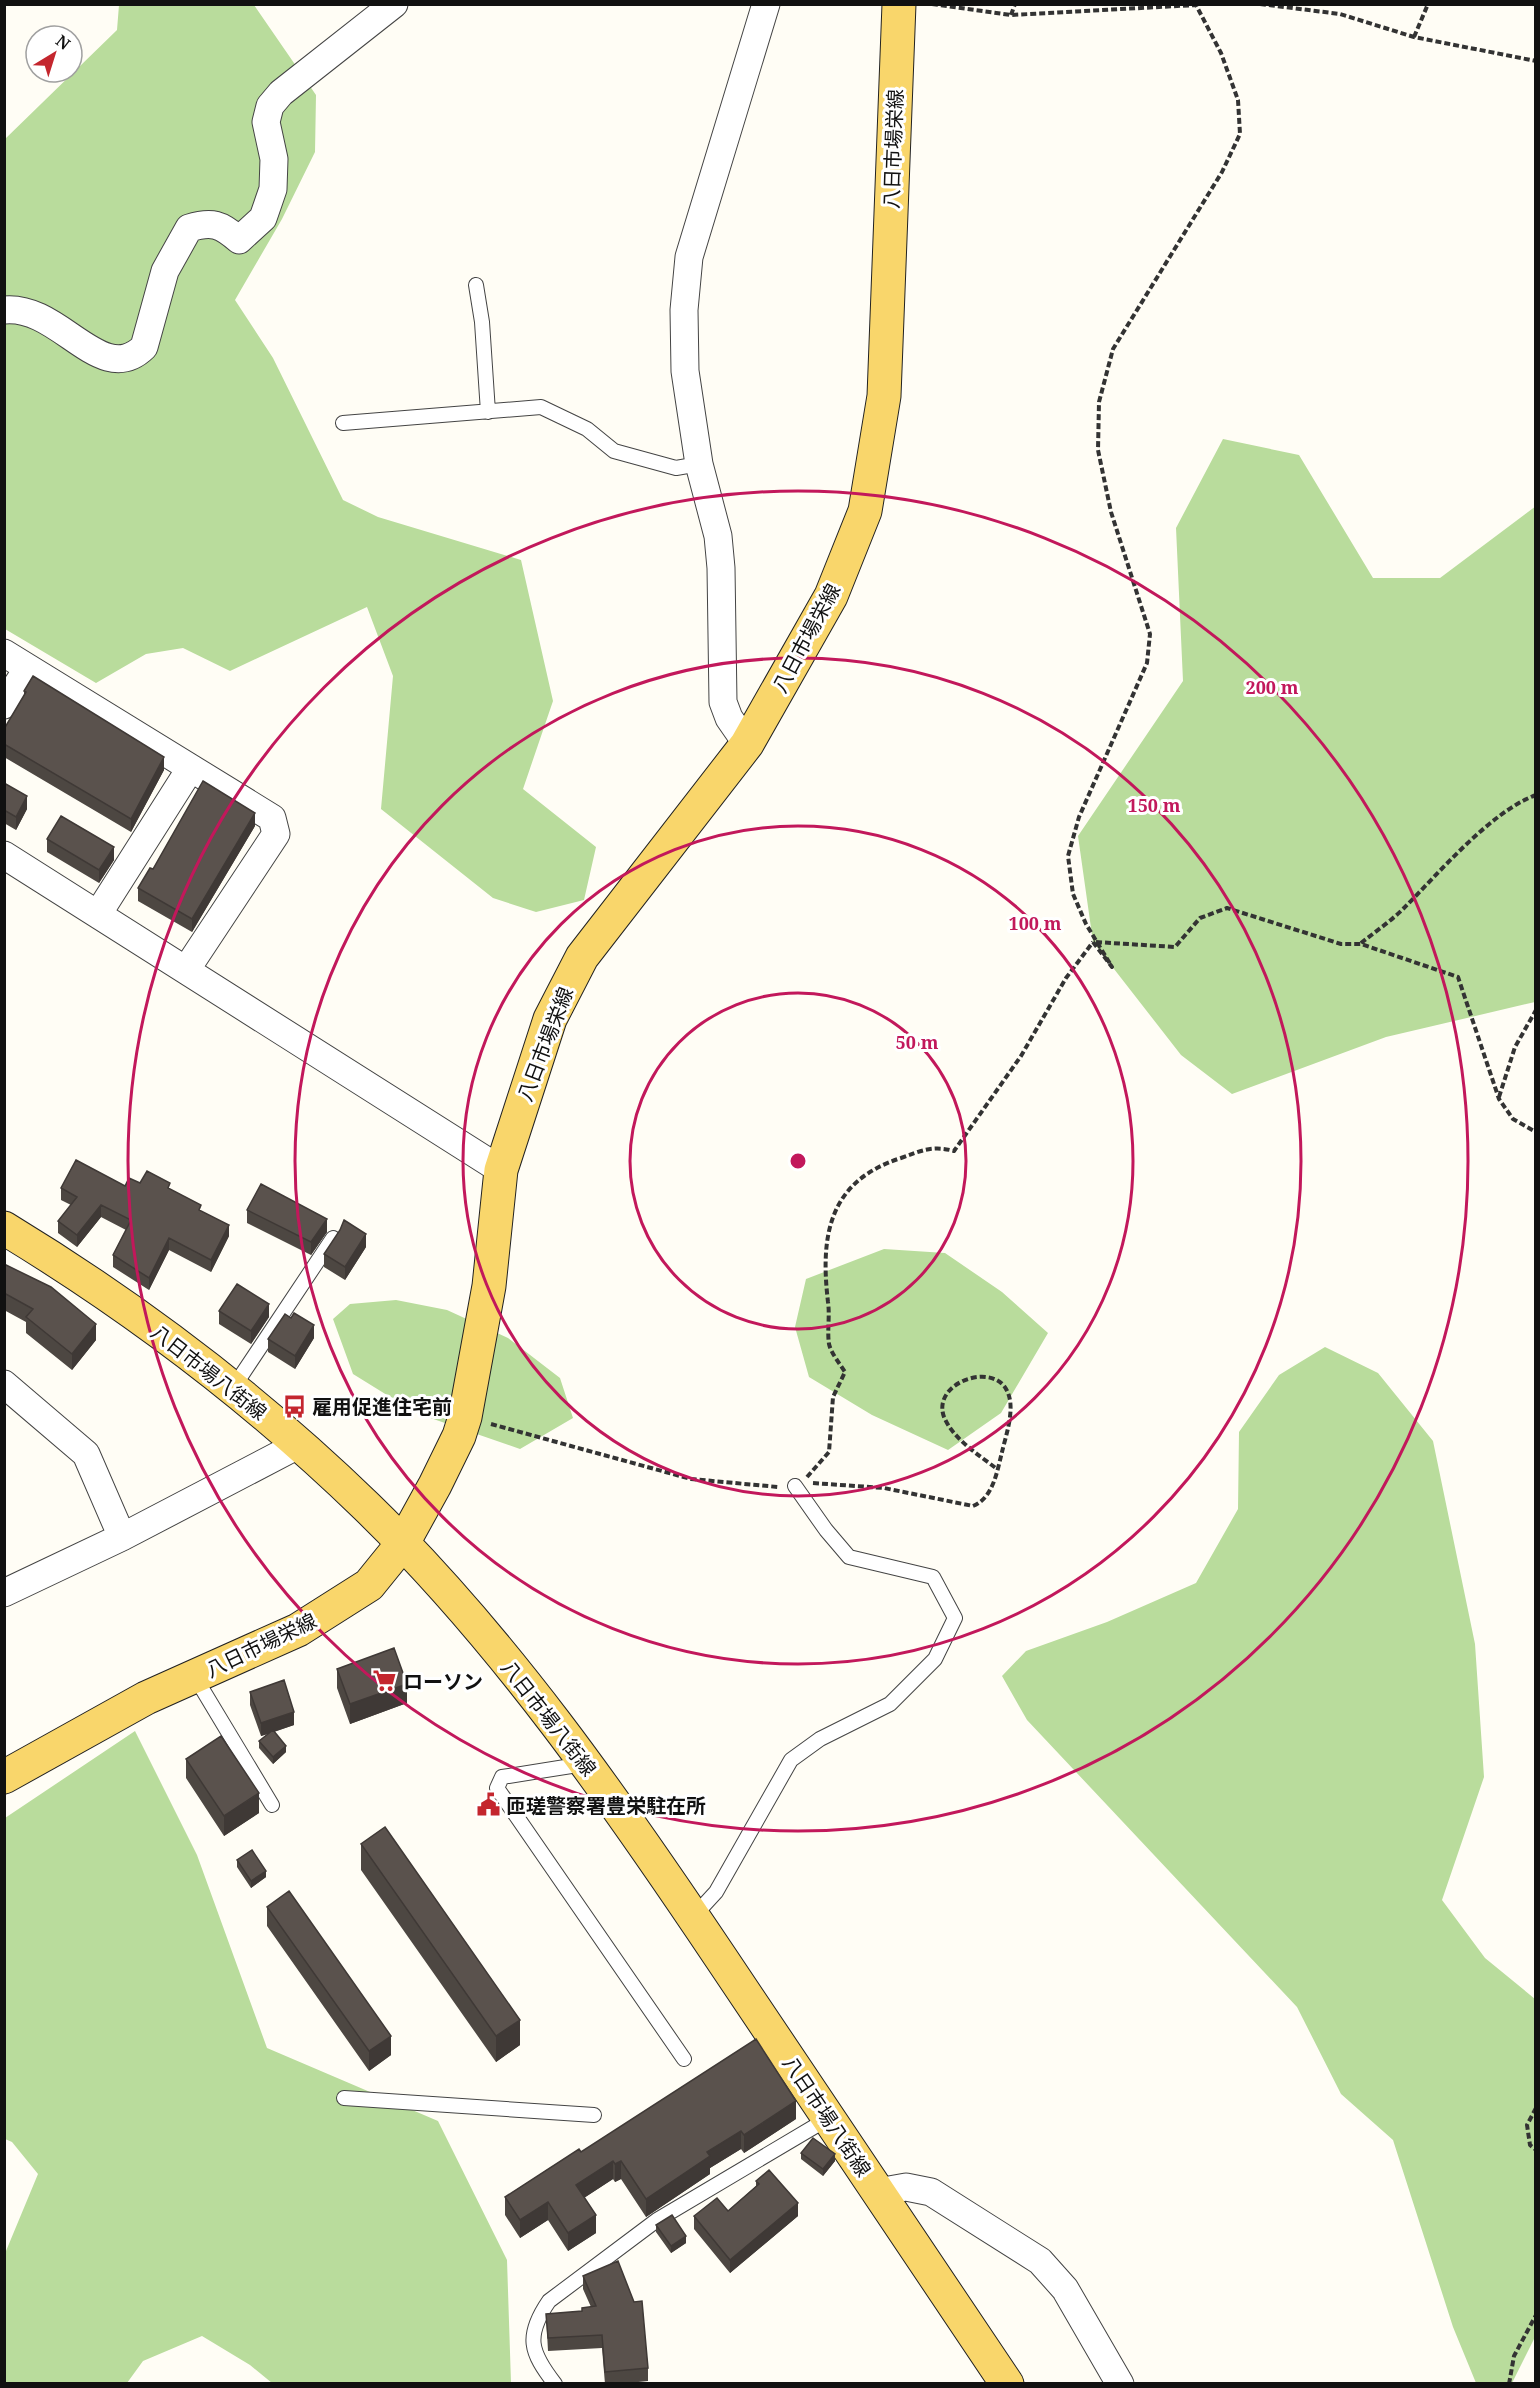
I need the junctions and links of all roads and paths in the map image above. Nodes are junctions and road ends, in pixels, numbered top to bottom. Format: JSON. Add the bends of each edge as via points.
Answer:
{"nodes":[{"id":1,"x":394,"y":4,"type":"edge"},
{"id":2,"x":786,"y":4,"type":"edge"},
{"id":3,"x":899,"y":4,"type":"edge"},
{"id":4,"x":932,"y":4,"type":"edge"},
{"id":5,"x":1015,"y":4,"type":"edge"},
{"id":6,"x":1260,"y":4,"type":"edge"},
{"id":7,"x":1428,"y":4,"type":"edge"},
{"id":8,"x":1196,"y":5,"type":"edge"},
{"id":9,"x":1011,"y":15,"type":"junction"},
{"id":10,"x":763,"y":16,"type":"edge"},
{"id":11,"x":1414,"y":37,"type":"junction"},
{"id":12,"x":1536,"y":61,"type":"edge"},
{"id":13,"x":476,"y":285,"type":"dead end"},
{"id":14,"x":4,"y":310,"type":"edge"},
{"id":15,"x":488,"y":412,"type":"junction"},
{"id":16,"x":343,"y":423,"type":"dead end"},
{"id":17,"x":699,"y":464,"type":"junction"},
{"id":18,"x":4,"y":653,"type":"edge"},
{"id":19,"x":28,"y":668,"type":"junction"},
{"id":20,"x":4,"y":705,"type":"edge"},
{"id":21,"x":747,"y":744,"type":"junction"},
{"id":22,"x":190,"y":769,"type":"junction"},
{"id":23,"x":1536,"y":795,"type":"edge"},
{"id":24,"x":8,"y":864,"type":"edge"},
{"id":25,"x":98,"y":914,"type":"junction"},
{"id":26,"x":1093,"y":942,"type":"junction"},
{"id":27,"x":1360,"y":944,"type":"junction"},
{"id":28,"x":186,"y":970,"type":"junction"},
{"id":29,"x":1536,"y":1010,"type":"edge"},
{"id":30,"x":1499,"y":1099,"type":"junction"},
{"id":31,"x":1536,"y":1132,"type":"edge"},
{"id":32,"x":501,"y":1170,"type":"junction"},
{"id":33,"x":4,"y":1228,"type":"edge"},
{"id":34,"x":333,"y":1238,"type":"edge"},
{"id":35,"x":4,"y":1384,"type":"edge"},
{"id":36,"x":231,"y":1389,"type":"junction"},
{"id":37,"x":465,"y":1417,"type":"junction"},
{"id":38,"x":300,"y":1444,"type":"junction"},
{"id":39,"x":997,"y":1469,"type":"junction"},
{"id":40,"x":795,"y":1485,"type":"joint"},
{"id":41,"x":122,"y":1537,"type":"junction"},
{"id":42,"x":403,"y":1543,"type":"junction"},
{"id":43,"x":4,"y":1593,"type":"edge"},
{"id":44,"x":195,"y":1677,"type":"junction"},
{"id":45,"x":586,"y":1764,"type":"junction"},
{"id":46,"x":4,"y":1777,"type":"edge"},
{"id":47,"x":272,"y":1804,"type":"dead end"},
{"id":48,"x":693,"y":1917,"type":"junction"},
{"id":49,"x":684,"y":2059,"type":"dead end"},
{"id":50,"x":344,"y":2097,"type":"dead end"},
{"id":51,"x":1536,"y":2108,"type":"edge"},
{"id":52,"x":594,"y":2115,"type":"dead end"},
{"id":53,"x":829,"y":2118,"type":"junction"},
{"id":54,"x":1536,"y":2150,"type":"edge"},
{"id":55,"x":878,"y":2192,"type":"junction"},
{"id":56,"x":1536,"y":2315,"type":"edge"},
{"id":57,"x":555,"y":2384,"type":"edge"},
{"id":58,"x":1007,"y":2384,"type":"edge"},
{"id":59,"x":1120,"y":2384,"type":"edge"},
{"id":60,"x":1509,"y":2384,"type":"edge"}],
"edges":[{"from":1,"to":14,"type":"street","via":[[281,93],[270,106],[266,122],[274,159],[273,189],[263,218],[239,240],[207,222],[189,228],[165,270],[144,347],[135,356],[109,360],[38,315]]},
{"from":2,"to":10,"type":"street"},
{"from":3,"to":21,"type":"main road","name":"八日市場栄線","via":[[884,396],[865,511],[831,596]]},
{"from":4,"to":9,"type":"path"},
{"from":5,"to":9,"type":"path"},
{"from":6,"to":11,"type":"path","via":[[1340,14]]},
{"from":7,"to":11,"type":"path"},
{"from":8,"to":9,"type":"path"},
{"from":8,"to":26,"type":"path","via":[[1221,53],[1238,100],[1240,134],[1222,172],[1113,349],[1100,402],[1098,450],[1109,502],[1150,634],[1143,673],[1079,817],[1068,856],[1073,894],[1112,966]]},
{"from":10,"to":17,"type":"street","via":[[689,257],[684,310],[685,371]]},
{"from":11,"to":12,"type":"path"},
{"from":13,"to":15,"type":"lane"},
{"from":15,"to":16,"type":"lane"},
{"from":15,"to":17,"type":"lane","via":[[541,407],[587,429],[614,450],[676,468]]},
{"from":17,"to":21,"type":"street","via":[[718,536],[723,702]]},
{"from":18,"to":19,"type":"street"},
{"from":19,"to":20,"type":"street"},
{"from":19,"to":22,"type":"street"},
{"from":21,"to":32,"type":"main road","name":"八日市場栄線","via":[[582,957],[550,1019]]},
{"from":22,"to":25,"type":"street"},
{"from":22,"to":28,"type":"street","via":[[272,818],[276,834]]},
{"from":23,"to":27,"type":"path","via":[[1519,801],[1481,833]]},
{"from":24,"to":25,"type":"street"},
{"from":25,"to":28,"type":"street"},
{"from":26,"to":27,"type":"path","via":[[1175,947],[1200,918],[1227,908],[1341,944]]},
{"from":26,"to":39,"type":"path","via":[[1066,978],[1021,1056],[954,1151],[938,1146],[888,1162],[855,1181],[841,1200],[826,1243],[830,1346],[845,1372],[833,1397],[829,1452],[800,1482],[884,1488],[973,1506],[989,1493]]},
{"from":27,"to":30,"type":"path","via":[[1458,977]]},
{"from":28,"to":32,"type":"street"},
{"from":29,"to":30,"type":"path","via":[[1515,1047]]},
{"from":30,"to":31,"type":"path","via":[[1513,1119]]},
{"from":32,"to":37,"type":"main road","name":"八日市場栄線","via":[[489,1286]]},
{"from":33,"to":36,"type":"main road","name":"八日市場八街線","via":[[75,1271]]},
{"from":34,"to":36,"type":"lane"},
{"from":35,"to":41,"type":"street","via":[[86,1454]]},
{"from":36,"to":38,"type":"main road","name":"八日市場八街線"},
{"from":37,"to":40,"type":"path","via":[[691,1479],[770,1488]]},
{"from":37,"to":42,"type":"main road","name":"八日市場栄線","via":[[435,1485]]},
{"from":38,"to":41,"type":"street"},
{"from":38,"to":42,"type":"main road","name":"八日市場八街線"},
{"from":39,"to":39,"type":"path","via":[[959,1438],[944,1416],[944,1400],[961,1381],[988,1378],[1008,1392],[1007,1434]]},
{"from":40,"to":48,"type":"lane","via":[[849,1557],[933,1577],[955,1618],[935,1659],[890,1704],[820,1738],[791,1760],[716,1892]]},
{"from":41,"to":43,"type":"street"},
{"from":42,"to":44,"type":"main road","name":"八日市場栄線","via":[[369,1585],[298,1630]]},
{"from":42,"to":45,"type":"main road","name":"八日市場八街線","via":[[473,1622]]},
{"from":44,"to":46,"type":"main road","name":"八日市場栄線","via":[[146,1698]]},
{"from":44,"to":47,"type":"lane"},
{"from":45,"to":48,"type":"main road","name":"八日市場八街線"},
{"from":45,"to":49,"type":"lane","via":[[502,1777],[497,1788]]},
{"from":48,"to":53,"type":"main road","name":"八日市場八街線"},
{"from":50,"to":52,"type":"lane"},
{"from":51,"to":54,"type":"path","via":[[1527,2125],[1530,2145]]},
{"from":53,"to":55,"type":"main road","name":"八日市場八街線"},
{"from":53,"to":57,"type":"lane","via":[[657,2220],[549,2301],[538,2317],[532,2341],[538,2361]]},
{"from":55,"to":58,"type":"main road","name":"八日市場八街線"},
{"from":55,"to":59,"type":"street","via":[[906,2187],[931,2192],[1040,2261],[1065,2289]]},
{"from":56,"to":60,"type":"path","via":[[1514,2356]]}]}
